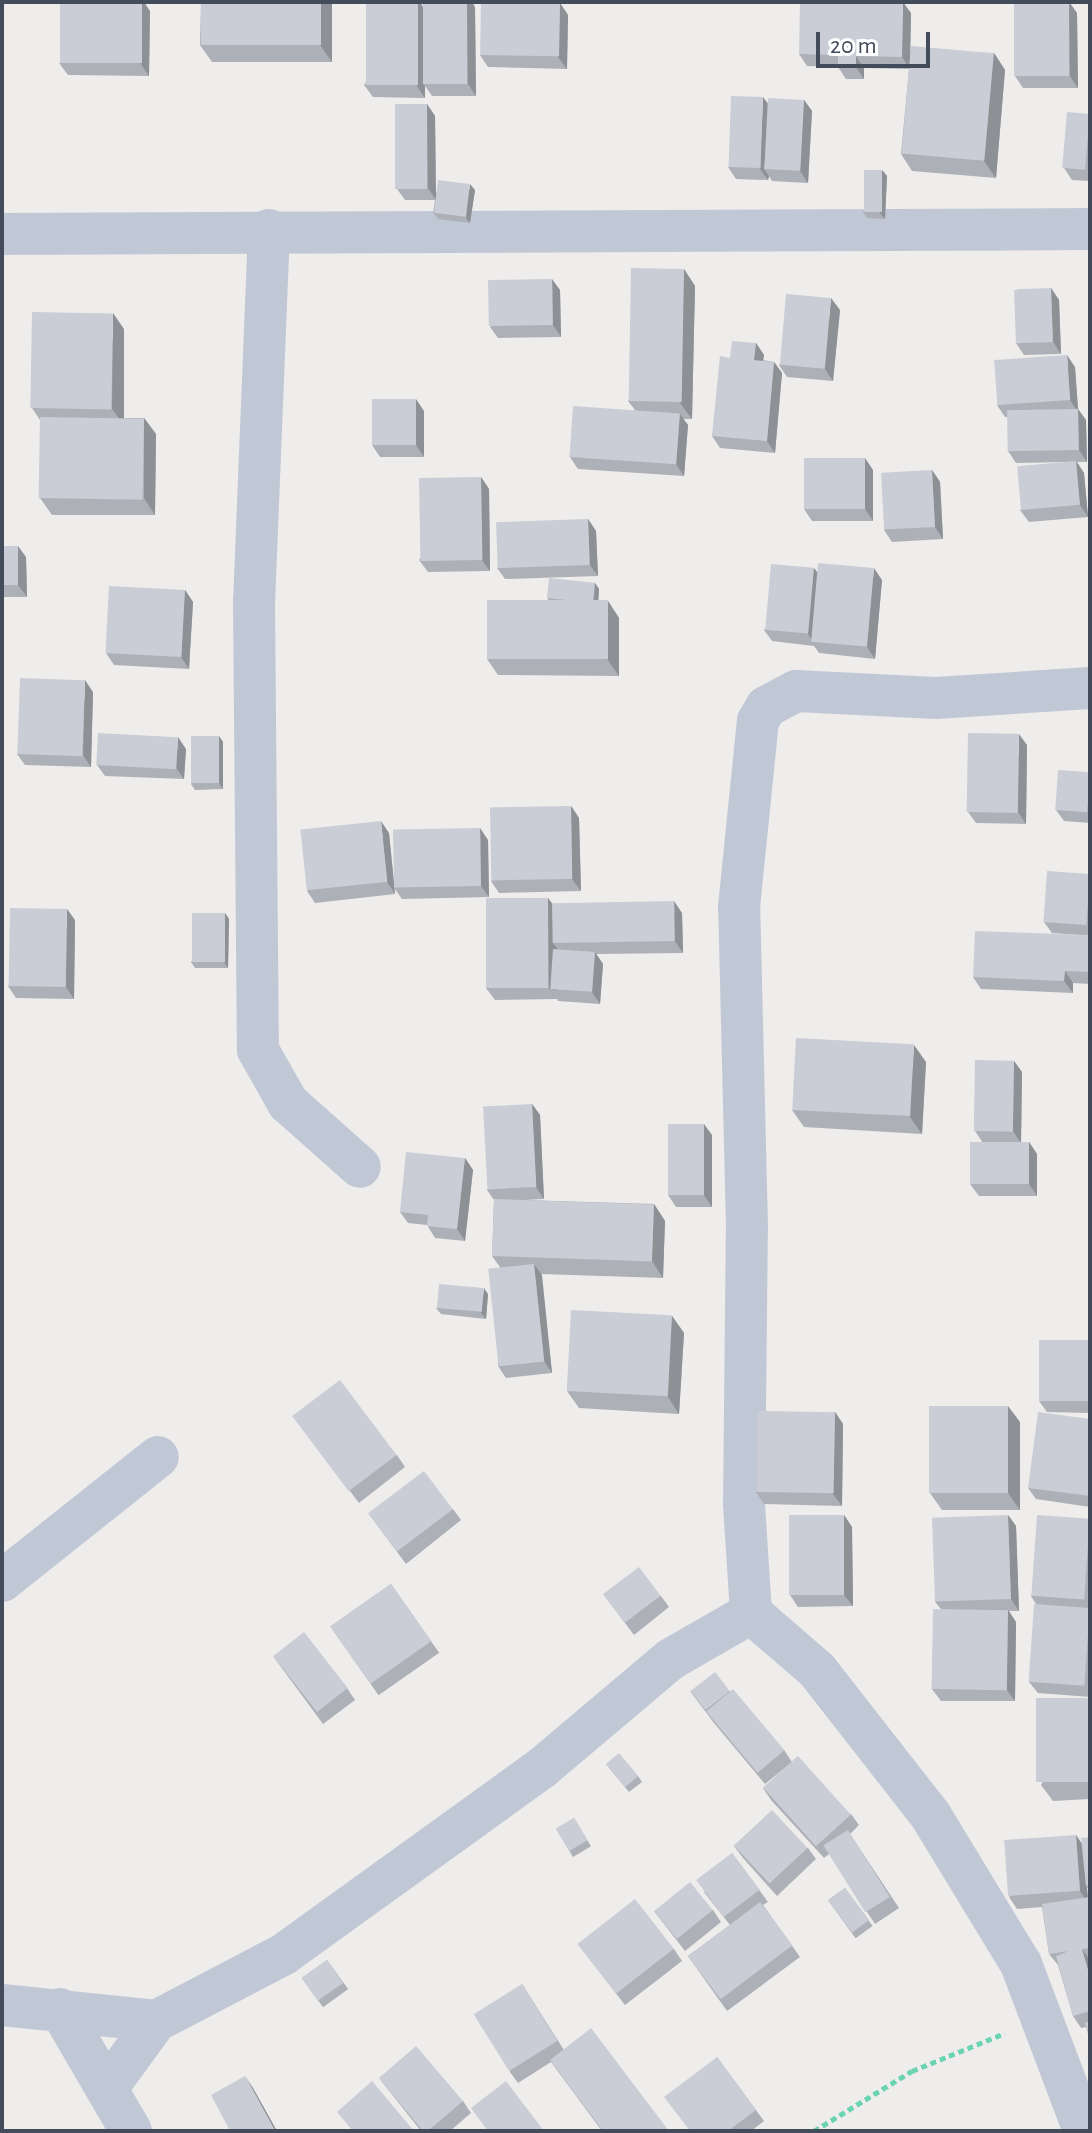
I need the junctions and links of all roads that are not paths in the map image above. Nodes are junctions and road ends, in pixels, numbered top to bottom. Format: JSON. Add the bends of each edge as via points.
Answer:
{"nodes":[{"id":1,"x":1090,"y":229,"type":"edge"},
{"id":2,"x":269,"y":230,"type":"junction"},
{"id":3,"x":2,"y":234,"type":"edge"},
{"id":4,"x":1090,"y":688,"type":"edge"},
{"id":5,"x":360,"y":1167,"type":"dead end"},
{"id":6,"x":158,"y":1457,"type":"dead end"},
{"id":7,"x":2,"y":1581,"type":"edge"},
{"id":8,"x":751,"y":1613,"type":"junction"},
{"id":9,"x":2,"y":2005,"type":"edge"},
{"id":10,"x":60,"y":2009,"type":"junction"},
{"id":11,"x":156,"y":2021,"type":"junction"},
{"id":12,"x":108,"y":2087,"type":"junction"},
{"id":13,"x":131,"y":2131,"type":"edge"},
{"id":14,"x":1084,"y":2131,"type":"edge"}],
"edges":[{"from":1,"to":2,"type":"street"},
{"from":2,"to":3,"type":"street"},
{"from":2,"to":5,"type":"street","via":[[254,602],[258,1050],[288,1103]]},
{"from":4,"to":8,"type":"street","via":[[936,698],[796,691],[766,707],[758,721],[739,907],[747,1227],[744,1504]]},
{"from":6,"to":7,"type":"street"},
{"from":8,"to":11,"type":"street","via":[[671,1659],[543,1767],[284,1954]]},
{"from":8,"to":14,"type":"street","via":[[817,1670],[931,1816],[1021,1964]]},
{"from":9,"to":10,"type":"street"},
{"from":10,"to":11,"type":"street"},
{"from":10,"to":12,"type":"street"},
{"from":11,"to":12,"type":"street"},
{"from":12,"to":13,"type":"street"}]}
